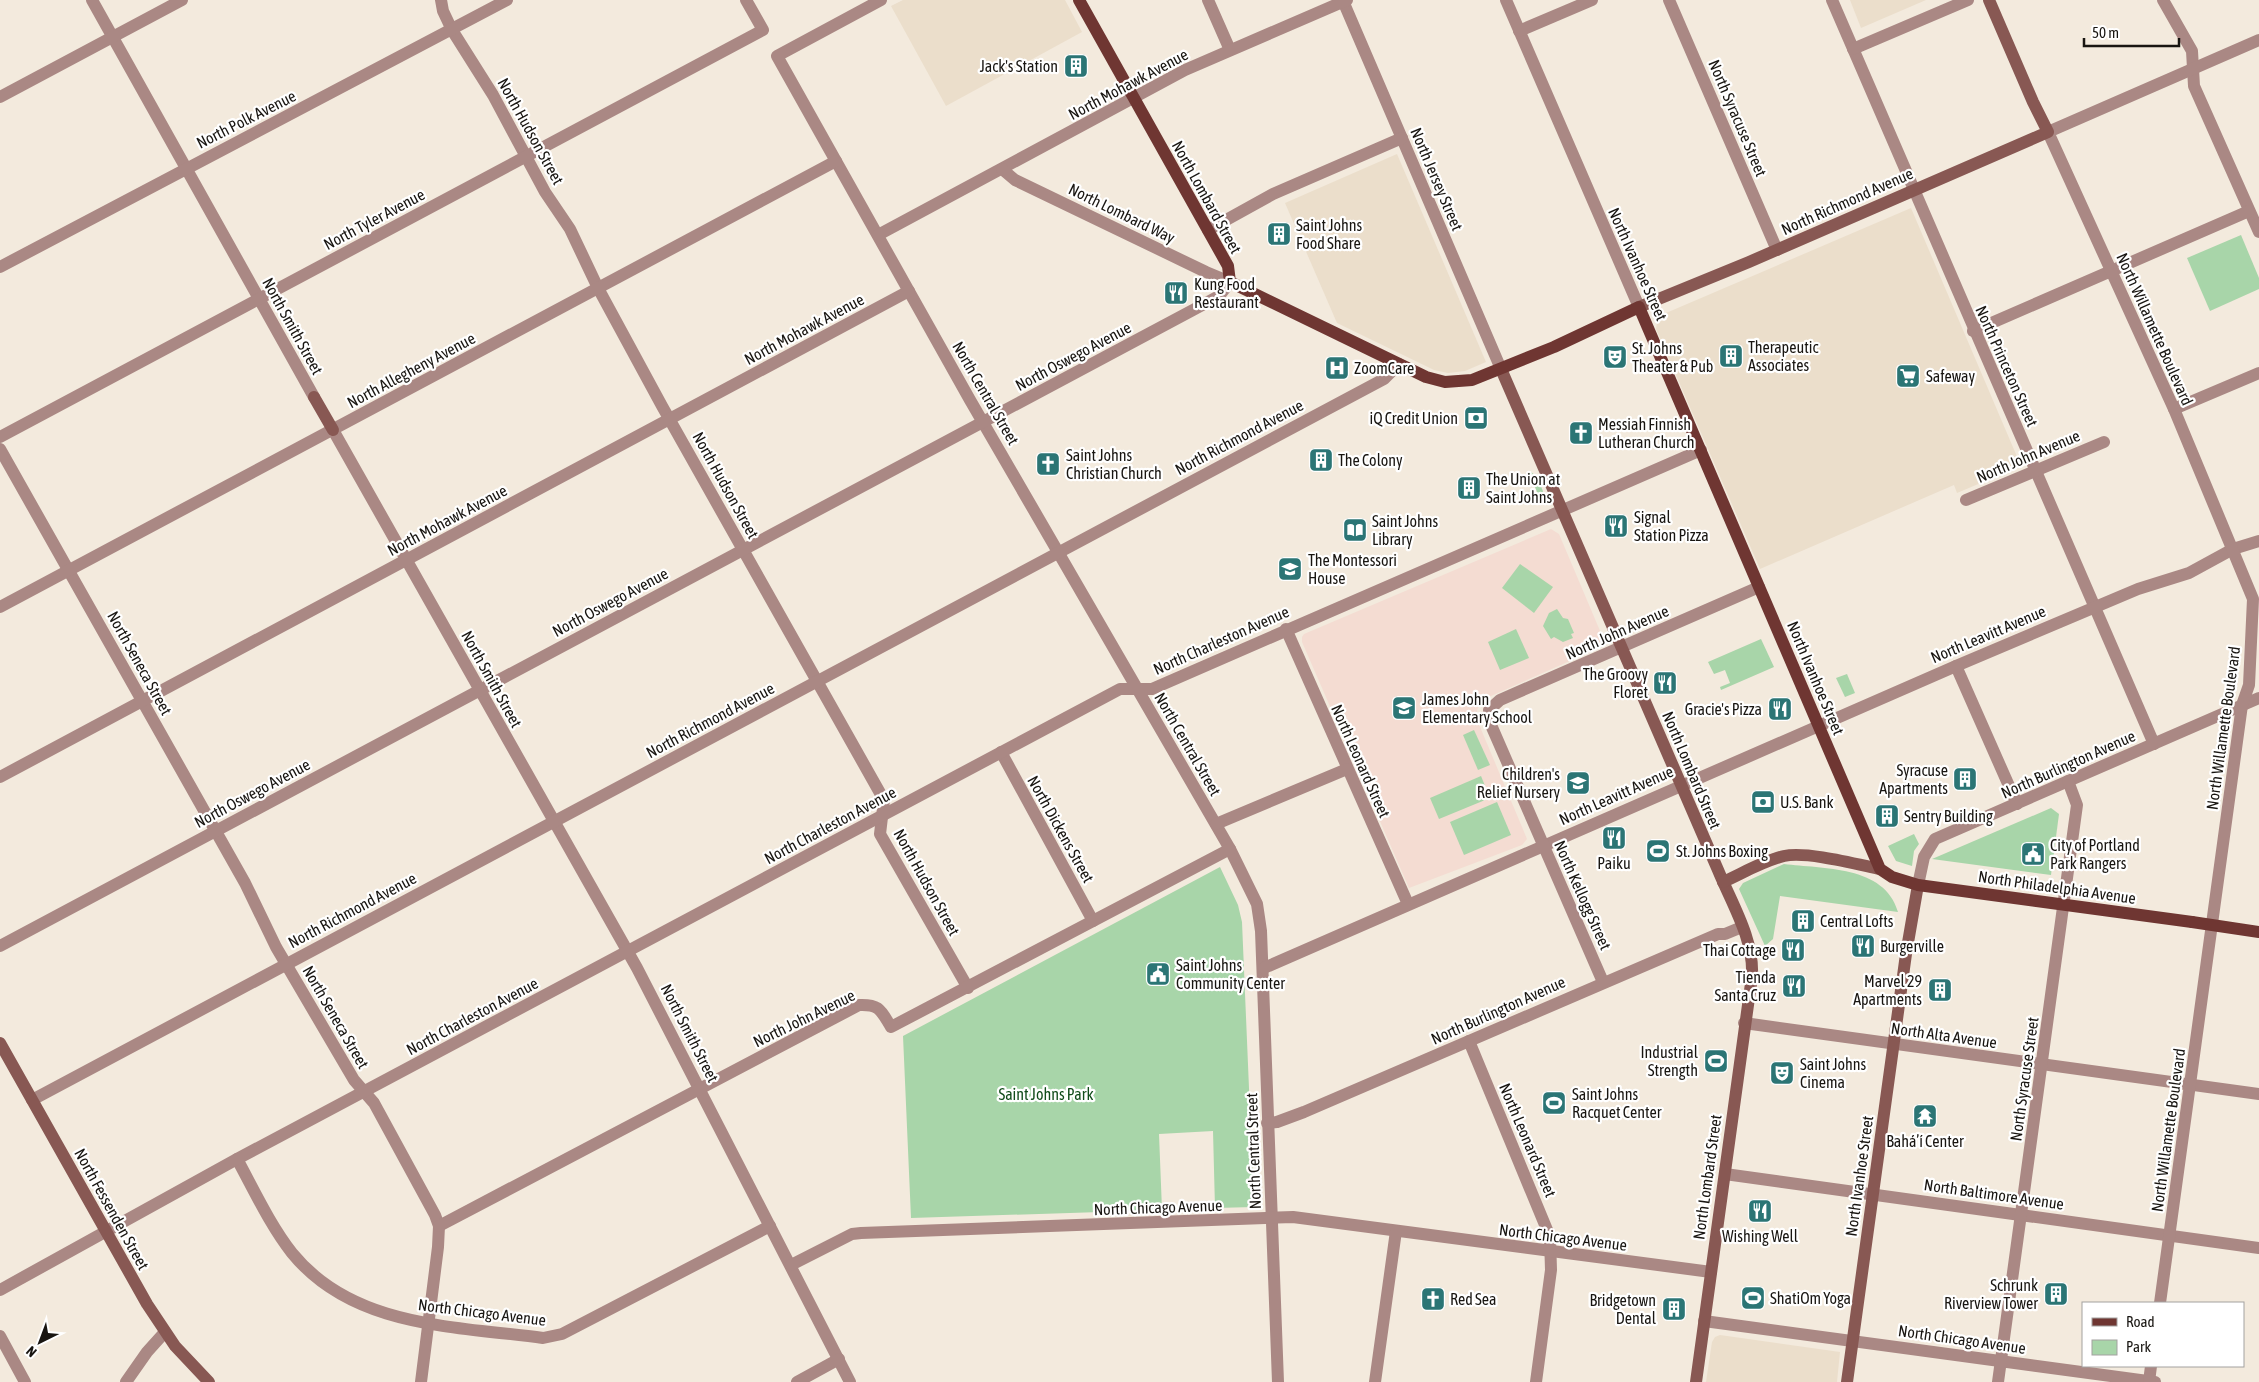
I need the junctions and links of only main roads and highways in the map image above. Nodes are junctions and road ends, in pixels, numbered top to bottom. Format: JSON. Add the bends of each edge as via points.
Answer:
{"nodes":[{"id":1,"x":1079,"y":0,"type":"edge"},
{"id":2,"x":1989,"y":0,"type":"edge"},
{"id":3,"x":2048,"y":132,"type":"joint"},
{"id":4,"x":1639,"y":307,"type":"junction"},
{"id":5,"x":1501,"y":369,"type":"junction"},
{"id":6,"x":1445,"y":382,"type":"joint"},
{"id":7,"x":314,"y":397,"type":"road end"},
{"id":8,"x":333,"y":430,"type":"road end"},
{"id":9,"x":1880,"y":869,"type":"junction"},
{"id":10,"x":1723,"y":882,"type":"junction"},
{"id":11,"x":1918,"y":884,"type":"junction"},
{"id":12,"x":2259,"y":932,"type":"edge"},
{"id":13,"x":0,"y":1043,"type":"edge"},
{"id":14,"x":209,"y":1382,"type":"edge"},
{"id":15,"x":1696,"y":1382,"type":"edge"},
{"id":16,"x":1847,"y":1382,"type":"edge"}],
"edges":[{"from":1,"to":6,"type":"main road","name":"North Lombard Street","via":[[1228,266],[1230,282],[1400,364]]},
{"from":2,"to":3,"type":"main road","name":"North Willamette Boulevard"},
{"from":3,"to":4,"type":"main road","name":"North Richmond Avenue"},
{"from":4,"to":5,"type":"main road","name":"North Richmond Avenue"},
{"from":4,"to":9,"type":"main road","name":"North Ivanhoe Street"},
{"from":5,"to":6,"type":"main road","name":"North Richmond Avenue","via":[[1461,383]]},
{"from":5,"to":10,"type":"main road","name":"North Lombard Street"},
{"from":7,"to":8,"type":"main road","name":"North Smith Street"},
{"from":9,"to":10,"type":"main road","via":[[1790,855]]},
{"from":9,"to":11,"type":"main road","via":[[1892,877]]},
{"from":10,"to":15,"type":"main road","name":"North Lombard Street","via":[[1742,927],[1752,965]]},
{"from":11,"to":12,"type":"main road","name":"North Philadelphia Avenue","bridge":true},
{"from":11,"to":16,"type":"main road","name":"North Ivanhoe Street"},
{"from":13,"to":14,"type":"main road","name":"North Fessenden Street","via":[[165,1332]]}]}
